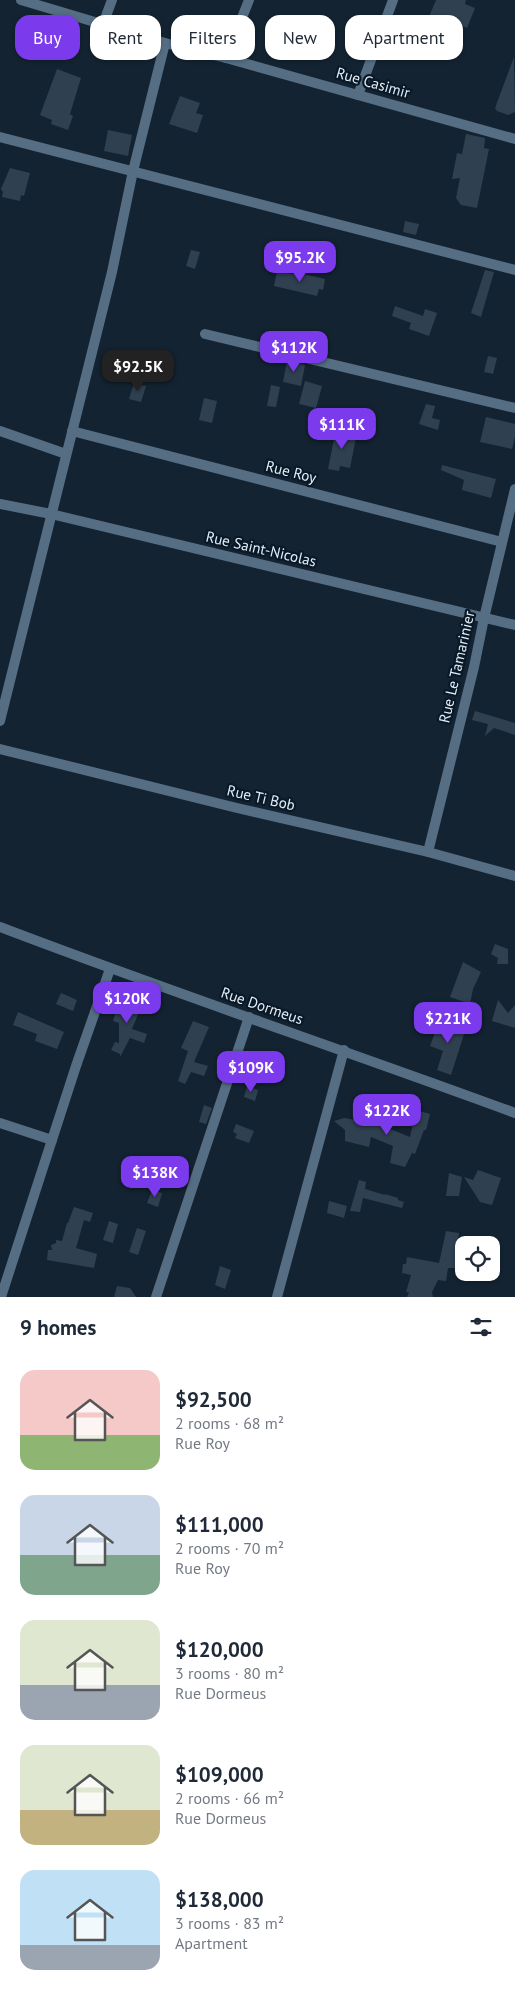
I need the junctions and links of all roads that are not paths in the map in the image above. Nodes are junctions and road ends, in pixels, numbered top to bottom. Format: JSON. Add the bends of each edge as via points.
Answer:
{"nodes":[{"id":1,"x":21,"y":0,"type":"edge"},
{"id":2,"x":112,"y":0,"type":"edge"},
{"id":3,"x":249,"y":0,"type":"edge"},
{"id":4,"x":393,"y":0,"type":"edge"},
{"id":5,"x":106,"y":15,"type":"edge"},
{"id":6,"x":243,"y":15,"type":"edge"},
{"id":7,"x":90,"y":20,"type":"edge"},
{"id":8,"x":161,"y":41,"type":"edge"},
{"id":9,"x":166,"y":43,"type":"junction"},
{"id":10,"x":171,"y":44,"type":"edge"},
{"id":11,"x":233,"y":60,"type":"edge"},
{"id":12,"x":358,"y":95,"type":"junction"},
{"id":13,"x":0,"y":137,"type":"edge"},
{"id":14,"x":515,"y":139,"type":"edge"},
{"id":15,"x":134,"y":171,"type":"junction"},
{"id":16,"x":515,"y":270,"type":"edge"},
{"id":17,"x":204,"y":334,"type":"dead end"},
{"id":18,"x":515,"y":408,"type":"edge"},
{"id":19,"x":72,"y":430,"type":"junction"},
{"id":20,"x":0,"y":431,"type":"edge"},
{"id":21,"x":66,"y":454,"type":"junction"},
{"id":22,"x":515,"y":489,"type":"edge"},
{"id":23,"x":0,"y":504,"type":"edge"},
{"id":24,"x":51,"y":514,"type":"junction"},
{"id":25,"x":502,"y":542,"type":"junction"},
{"id":26,"x":484,"y":618,"type":"junction"},
{"id":27,"x":515,"y":625,"type":"edge"},
{"id":28,"x":0,"y":721,"type":"edge"},
{"id":29,"x":0,"y":749,"type":"edge"},
{"id":30,"x":428,"y":852,"type":"junction"},
{"id":31,"x":515,"y":876,"type":"edge"},
{"id":32,"x":0,"y":927,"type":"edge"},
{"id":33,"x":110,"y":969,"type":"junction"},
{"id":34,"x":249,"y":1017,"type":"junction"},
{"id":35,"x":344,"y":1050,"type":"junction"},
{"id":36,"x":515,"y":1113,"type":"edge"},
{"id":37,"x":0,"y":1123,"type":"edge"},
{"id":38,"x":52,"y":1140,"type":"junction"},
{"id":39,"x":1,"y":1297,"type":"edge"},
{"id":40,"x":156,"y":1297,"type":"edge"},
{"id":41,"x":278,"y":1297,"type":"edge"}],
"edges":[{"from":1,"to":7,"type":"street","name":"Rue Casimir"},
{"from":2,"to":5,"type":"street"},
{"from":3,"to":6,"type":"street"},
{"from":4,"to":12,"type":"street"},
{"from":8,"to":9,"type":"street","name":"Rue Casimir"},
{"from":9,"to":10,"type":"street","name":"Rue Casimir"},
{"from":9,"to":15,"type":"street"},
{"from":11,"to":12,"type":"street","name":"Rue Casimir"},
{"from":12,"to":14,"type":"street","name":"Rue Casimir"},
{"from":13,"to":15,"type":"street"},
{"from":15,"to":16,"type":"street"},
{"from":15,"to":19,"type":"street"},
{"from":17,"to":18,"type":"street"},
{"from":19,"to":21,"type":"street"},
{"from":19,"to":25,"type":"street","name":"Rue Roy"},
{"from":20,"to":21,"type":"street"},
{"from":21,"to":24,"type":"street"},
{"from":22,"to":25,"type":"street","name":"Rue Le Tamarinier"},
{"from":23,"to":24,"type":"street","name":"Rue Saint-Nicolas"},
{"from":24,"to":26,"type":"street","name":"Rue Saint-Nicolas"},
{"from":24,"to":28,"type":"street"},
{"from":25,"to":26,"type":"street","name":"Rue Le Tamarinier"},
{"from":26,"to":27,"type":"street","name":"Rue Saint-Nicolas"},
{"from":26,"to":30,"type":"street","name":"Rue Le Tamarinier"},
{"from":29,"to":30,"type":"street","name":"Rue Ti Bob"},
{"from":30,"to":31,"type":"street","name":"Rue Ti Bob"},
{"from":32,"to":33,"type":"street","name":"Rue Dormeus"},
{"from":33,"to":34,"type":"street","name":"Rue Dormeus"},
{"from":33,"to":38,"type":"street"},
{"from":34,"to":35,"type":"street","name":"Rue Dormeus"},
{"from":34,"to":40,"type":"street"},
{"from":35,"to":36,"type":"street","name":"Rue Dormeus"},
{"from":35,"to":41,"type":"street"},
{"from":37,"to":38,"type":"street"},
{"from":38,"to":39,"type":"street"}]}
